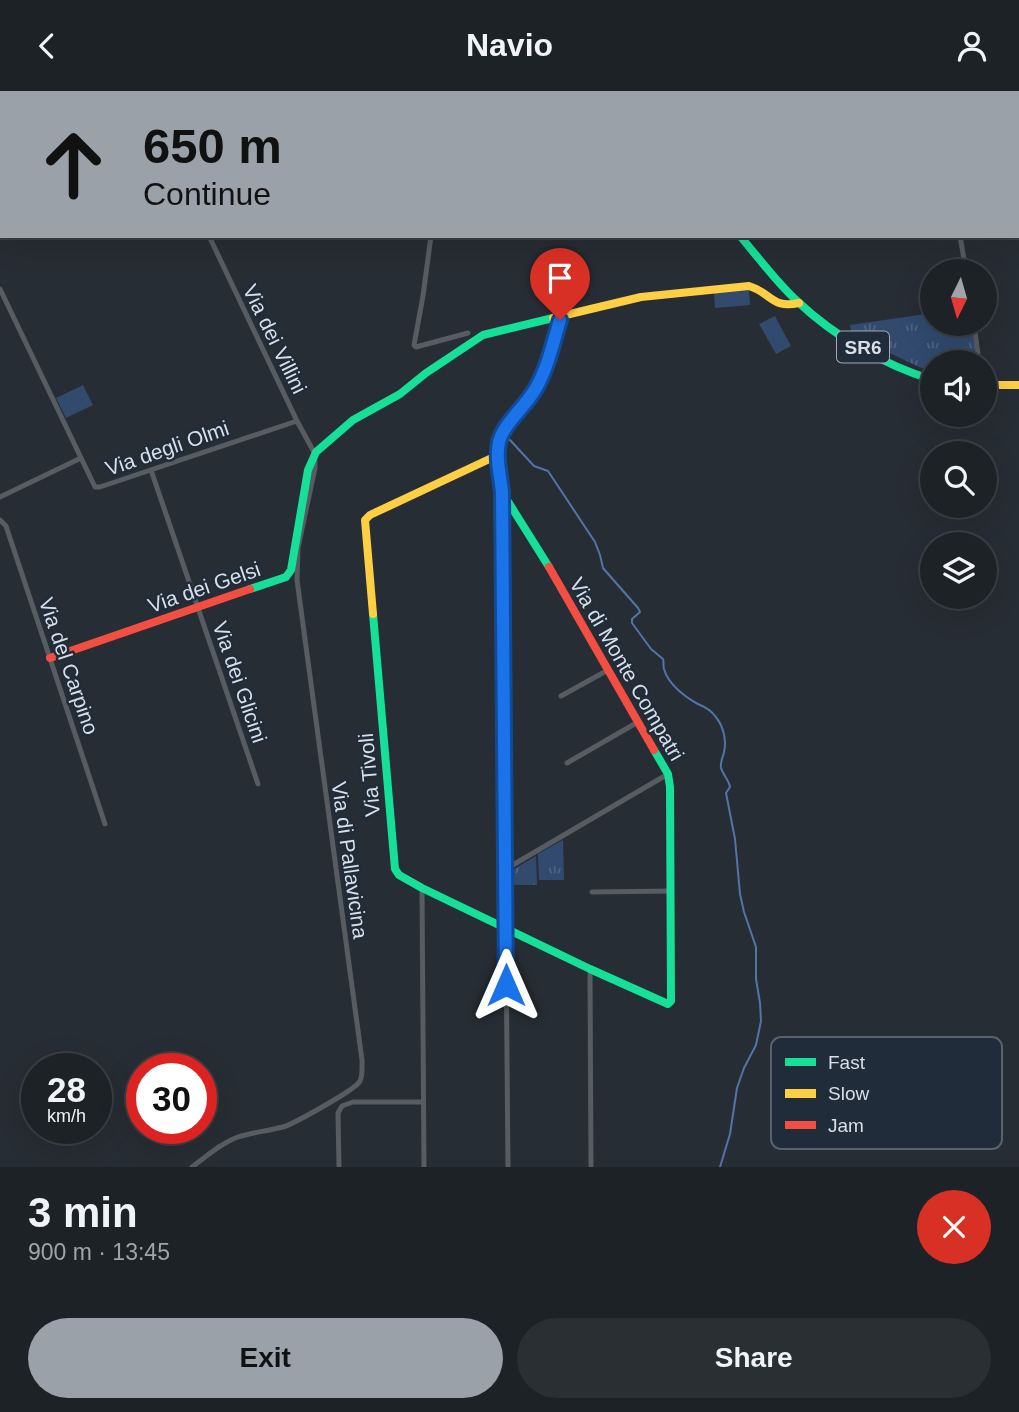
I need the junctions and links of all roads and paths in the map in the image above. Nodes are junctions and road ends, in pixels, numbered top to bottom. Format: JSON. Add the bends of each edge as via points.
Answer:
{"nodes":[{"id":1,"x":210,"y":238,"type":"edge"},
{"id":2,"x":431,"y":238,"type":"edge"},
{"id":3,"x":742,"y":238,"type":"edge"},
{"id":4,"x":960,"y":238,"type":"edge"},
{"id":5,"x":964,"y":259,"type":"edge"},
{"id":6,"x":0,"y":289,"type":"edge"},
{"id":7,"x":799,"y":303,"type":"junction"},
{"id":8,"x":562,"y":315,"type":"junction"},
{"id":9,"x":468,"y":333,"type":"dead end"},
{"id":10,"x":920,"y":376,"type":"edge"},
{"id":11,"x":997,"y":385,"type":"edge"},
{"id":12,"x":1019,"y":385,"type":"edge"},
{"id":13,"x":297,"y":421,"type":"junction"},
{"id":14,"x":316,"y":454,"type":"junction"},
{"id":15,"x":498,"y":455,"type":"junction"},
{"id":16,"x":80,"y":459,"type":"junction"},
{"id":17,"x":151,"y":470,"type":"junction"},
{"id":18,"x":502,"y":492,"type":"junction"},
{"id":19,"x":0,"y":497,"type":"edge"},
{"id":20,"x":0,"y":520,"type":"edge"},
{"id":21,"x":198,"y":607,"type":"junction"},
{"id":22,"x":50,"y":657,"type":"junction"},
{"id":23,"x":608,"y":670,"type":"junction"},
{"id":24,"x":561,"y":696,"type":"dead end"},
{"id":25,"x":638,"y":722,"type":"junction"},
{"id":26,"x":567,"y":763,"type":"dead end"},
{"id":27,"x":668,"y":775,"type":"junction"},
{"id":28,"x":258,"y":785,"type":"dead end"},
{"id":29,"x":105,"y":824,"type":"dead end"},
{"id":30,"x":505,"y":867,"type":"junction"},
{"id":31,"x":422,"y":888,"type":"junction"},
{"id":32,"x":671,"y":891,"type":"junction"},
{"id":33,"x":592,"y":892,"type":"dead end"},
{"id":34,"x":505,"y":929,"type":"junction"},
{"id":35,"x":590,"y":969,"type":"junction"},
{"id":36,"x":670,"y":1003,"type":"joint"},
{"id":37,"x":423,"y":1102,"type":"junction"},
{"id":38,"x":192,"y":1167,"type":"edge"},
{"id":39,"x":339,"y":1167,"type":"edge"},
{"id":40,"x":424,"y":1167,"type":"edge"},
{"id":41,"x":508,"y":1167,"type":"edge"},
{"id":42,"x":591,"y":1167,"type":"edge"}],
"edges":[{"from":1,"to":13,"type":"street","name":"Via dei Villini"},
{"from":2,"to":9,"type":"street","via":[[414,345]]},
{"from":3,"to":7,"type":"street","number":"SR6"},
{"from":4,"to":5,"type":"street"},
{"from":6,"to":16,"type":"street","name":"Via degli Olmi"},
{"from":7,"to":8,"type":"street","via":[[776,303],[759,289],[746,286],[651,295]]},
{"from":7,"to":10,"type":"street","number":"SR6","via":[[831,328]]},
{"from":8,"to":14,"type":"street","via":[[480,336],[400,394],[358,416]]},
{"from":8,"to":15,"type":"street","via":[[544,371],[503,432]]},
{"from":11,"to":12,"type":"street"},
{"from":13,"to":14,"type":"street","name":"Via dei Villini"},
{"from":13,"to":17,"type":"street","name":"Via degli Olmi"},
{"from":14,"to":21,"type":"street","name":"Via dei Gelsi","via":[[308,470],[288,576]]},
{"from":14,"to":38,"type":"street","name":"Via di Pallavicina","via":[[297,580],[362,1072],[356,1088],[288,1125],[225,1143]]},
{"from":15,"to":18,"type":"street"},
{"from":15,"to":31,"type":"street","name":"Via Tivoli","via":[[365,520],[394,865],[399,876]]},
{"from":16,"to":17,"type":"street","name":"Via degli Olmi","via":[[98,488]]},
{"from":16,"to":19,"type":"street"},
{"from":17,"to":21,"type":"street","name":"Via dei Glicini"},
{"from":18,"to":23,"type":"street","name":"Via di Monte Compatri"},
{"from":18,"to":30,"type":"street"},
{"from":20,"to":22,"type":"street","name":"Via del Carpino","via":[[6,526]]},
{"from":21,"to":22,"type":"street","name":"Via dei Gelsi"},
{"from":21,"to":28,"type":"street","name":"Via dei Glicini"},
{"from":22,"to":29,"type":"street","name":"Via del Carpino"},
{"from":23,"to":24,"type":"street"},
{"from":23,"to":25,"type":"street","name":"Via di Monte Compatri"},
{"from":25,"to":26,"type":"street"},
{"from":25,"to":27,"type":"street","name":"Via di Monte Compatri"},
{"from":27,"to":30,"type":"street"},
{"from":27,"to":32,"type":"street","name":"Via di Monte Compatri"},
{"from":30,"to":34,"type":"street"},
{"from":31,"to":34,"type":"street","name":"Via Tivoli"},
{"from":31,"to":37,"type":"street"},
{"from":32,"to":33,"type":"street"},
{"from":32,"to":36,"type":"street","name":"Via di Monte Compatri"},
{"from":34,"to":35,"type":"street","name":"Via Tivoli"},
{"from":34,"to":41,"type":"street"},
{"from":35,"to":36,"type":"street","name":"Via Tivoli"},
{"from":35,"to":42,"type":"street"},
{"from":37,"to":39,"type":"street","via":[[342,1106],[338,1113]]},
{"from":37,"to":40,"type":"street"}]}
